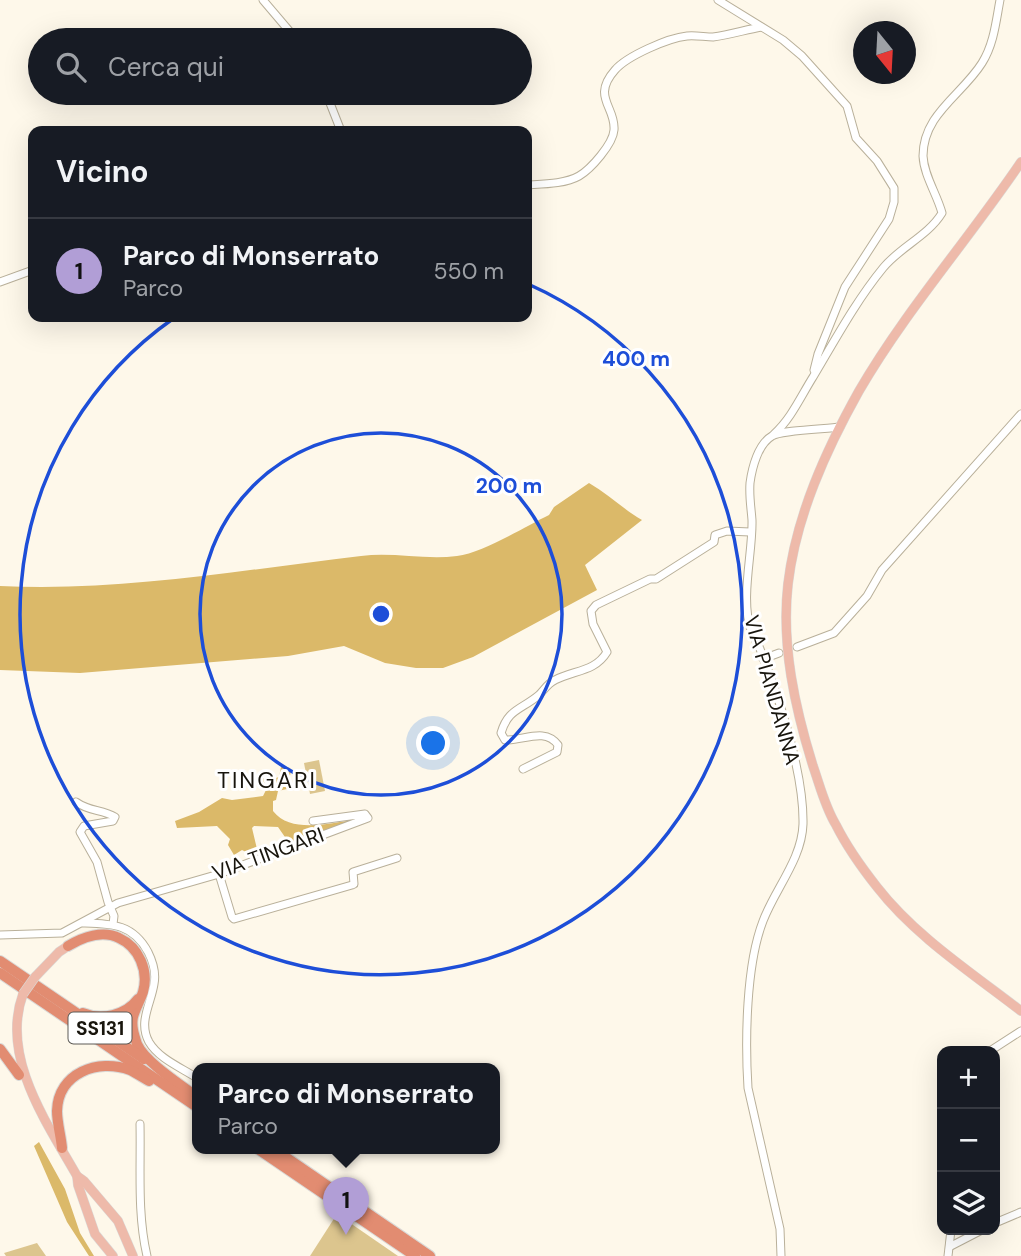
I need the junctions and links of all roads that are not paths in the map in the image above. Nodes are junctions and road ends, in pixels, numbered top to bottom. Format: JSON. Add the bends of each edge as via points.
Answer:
{"nodes":[{"id":1,"x":263,"y":0,"type":"edge"},
{"id":2,"x":718,"y":0,"type":"edge"},
{"id":3,"x":1000,"y":0,"type":"edge"},
{"id":4,"x":761,"y":27,"type":"junction"},
{"id":5,"x":288,"y":28,"type":"edge"},
{"id":6,"x":331,"y":105,"type":"edge"},
{"id":7,"x":339,"y":126,"type":"edge"},
{"id":8,"x":1021,"y":162,"type":"edge"},
{"id":9,"x":532,"y":185,"type":"edge"},
{"id":10,"x":28,"y":272,"type":"edge"},
{"id":11,"x":0,"y":282,"type":"edge"},
{"id":12,"x":813,"y":377,"type":"junction"},
{"id":13,"x":1021,"y":414,"type":"edge"},
{"id":14,"x":840,"y":427,"type":"junction"},
{"id":15,"x":773,"y":435,"type":"junction"},
{"id":16,"x":750,"y":533,"type":"junction"},
{"id":17,"x":797,"y":648,"type":"dead end"},
{"id":18,"x":779,"y":653,"type":"dead end"},
{"id":19,"x":763,"y":659,"type":"junction"},
{"id":20,"x":523,"y":769,"type":"dead end"},
{"id":21,"x":76,"y":802,"type":"dead end"},
{"id":22,"x":313,"y":821,"type":"dead end"},
{"id":23,"x":397,"y":858,"type":"dead end"},
{"id":24,"x":219,"y":874,"type":"junction"},
{"id":25,"x":110,"y":906,"type":"junction"},
{"id":26,"x":83,"y":923,"type":"junction"},
{"id":27,"x":113,"y":924,"type":"junction"},
{"id":28,"x":62,"y":933,"type":"junction"},
{"id":29,"x":0,"y":935,"type":"edge"},
{"id":30,"x":68,"y":946,"type":"junction"},
{"id":31,"x":0,"y":961,"type":"edge"},
{"id":32,"x":0,"y":973,"type":"edge"},
{"id":33,"x":144,"y":991,"type":"junction"},
{"id":34,"x":60,"y":1001,"type":"junction"},
{"id":35,"x":1021,"y":1012,"type":"edge"},
{"id":36,"x":1021,"y":1031,"type":"edge"},
{"id":37,"x":998,"y":1046,"type":"edge"},
{"id":38,"x":0,"y":1049,"type":"edge"},
{"id":39,"x":19,"y":1075,"type":"junction"},
{"id":40,"x":192,"y":1075,"type":"edge"},
{"id":41,"x":192,"y":1094,"type":"edge"},
{"id":42,"x":192,"y":1094,"type":"edge"},
{"id":43,"x":192,"y":1105,"type":"edge"},
{"id":44,"x":192,"y":1105,"type":"edge"},
{"id":45,"x":140,"y":1124,"type":"dead end"},
{"id":46,"x":62,"y":1148,"type":"junction"},
{"id":47,"x":265,"y":1154,"type":"edge"},
{"id":48,"x":281,"y":1154,"type":"edge"},
{"id":49,"x":77,"y":1176,"type":"junction"},
{"id":50,"x":1021,"y":1212,"type":"edge"},
{"id":51,"x":115,"y":1219,"type":"junction"},
{"id":52,"x":1000,"y":1221,"type":"edge"},
{"id":53,"x":93,"y":1225,"type":"junction"},
{"id":54,"x":951,"y":1235,"type":"edge"},
{"id":55,"x":972,"y":1235,"type":"edge"},
{"id":56,"x":124,"y":1236,"type":"junction"},
{"id":57,"x":951,"y":1245,"type":"junction"},
{"id":58,"x":111,"y":1253,"type":"edge"},
{"id":59,"x":132,"y":1256,"type":"edge"},
{"id":60,"x":147,"y":1256,"type":"edge"},
{"id":61,"x":415,"y":1256,"type":"edge"},
{"id":62,"x":430,"y":1256,"type":"edge"},
{"id":63,"x":780,"y":1256,"type":"edge"},
{"id":64,"x":948,"y":1256,"type":"edge"}],
"edges":[{"from":1,"to":5,"type":"street"},
{"from":2,"to":4,"type":"street"},
{"from":3,"to":12,"type":"street","name":"VIA PIANDANNA","via":[[984,61],[941,108],[925,139],[923,159],[942,213],[884,266]]},
{"from":4,"to":9,"type":"street","via":[[713,37],[688,35],[620,64],[604,92],[614,129],[605,151],[579,176]]},
{"from":4,"to":12,"type":"street","via":[[802,56],[847,106],[856,138],[894,188],[889,219],[845,287]]},
{"from":6,"to":7,"type":"street"},
{"from":8,"to":14,"type":"main road","via":[[888,345]]},
{"from":10,"to":11,"type":"street"},
{"from":12,"to":15,"type":"street","name":"VIA PIANDANNA"},
{"from":13,"to":17,"type":"street","via":[[882,570],[867,596],[834,633]]},
{"from":14,"to":15,"type":"street"},
{"from":14,"to":35,"type":"main road","via":[[809,499],[788,582],[793,686],[824,800],[835,825],[878,889],[940,948]]},
{"from":15,"to":16,"type":"street","name":"VIA PIANDANNA","via":[[763,444],[750,481]]},
{"from":16,"to":19,"type":"street","name":"VIA PIANDANNA","via":[[748,612]]},
{"from":16,"to":20,"type":"street","via":[[715,535],[714,542],[656,579],[591,611],[607,652],[601,662],[551,681],[509,714],[504,724],[501,733],[505,740],[543,735],[558,745],[557,752]]},
{"from":18,"to":19,"type":"street"},
{"from":19,"to":63,"type":"street","name":"VIA PIANDANNA","via":[[787,728],[803,821],[796,853],[763,919],[751,962],[748,1088],[780,1229]]},
{"from":21,"to":25,"type":"street","via":[[115,817],[84,826],[80,832],[97,862]]},
{"from":22,"to":24,"type":"street","name":"VIA TINGARI","via":[[365,814],[368,818]]},
{"from":23,"to":24,"type":"street","via":[[353,872],[352,885],[239,918],[232,917]]},
{"from":24,"to":25,"type":"street","name":"VIA TINGARI"},
{"from":25,"to":26,"type":"street","name":"VIA TINGARI"},
{"from":25,"to":27,"type":"street"},
{"from":26,"to":27,"type":"street","name":"VIA TINGARI"},
{"from":26,"to":28,"type":"street","name":"VIA TINGARI"},
{"from":27,"to":40,"type":"street","via":[[137,935],[153,963],[154,985],[145,1030],[150,1043],[160,1055]]},
{"from":28,"to":29,"type":"street"},
{"from":28,"to":30,"type":"street"},
{"from":30,"to":33,"type":"highway","via":[[99,934],[119,937],[142,962]]},
{"from":30,"to":39,"type":"main road","bridge":true,"via":[[35,977],[14,1013],[11,1035]]},
{"from":31,"to":34,"type":"highway","number":"SS131"},
{"from":32,"to":43,"type":"highway","number":"SS131"},
{"from":33,"to":34,"type":"highway","via":[[132,1006],[103,1017]]},
{"from":33,"to":41,"type":"highway","via":[[132,1026],[139,1047]]},
{"from":34,"to":42,"type":"highway","number":"SS131"},
{"from":36,"to":37,"type":"street"},
{"from":38,"to":39,"type":"highway"},
{"from":39,"to":46,"type":"main road"},
{"from":44,"to":46,"type":"highway","via":[[129,1070],[89,1067],[72,1077],[61,1093],[57,1111]]},
{"from":45,"to":60,"type":"street","via":[[140,1209]]},
{"from":46,"to":49,"type":"main road"},
{"from":47,"to":61,"type":"highway"},
{"from":48,"to":62,"type":"highway"},
{"from":49,"to":51,"type":"main road"},
{"from":49,"to":53,"type":"main road"},
{"from":50,"to":52,"type":"street"},
{"from":51,"to":53,"type":"main road","via":[[102,1214]]},
{"from":51,"to":56,"type":"main road"},
{"from":53,"to":58,"type":"main road","via":[[97,1238]]},
{"from":54,"to":57,"type":"street"},
{"from":55,"to":57,"type":"street"},
{"from":56,"to":58,"type":"main road","via":[[123,1244]]},
{"from":56,"to":59,"type":"main road"},
{"from":57,"to":64,"type":"street"}]}
